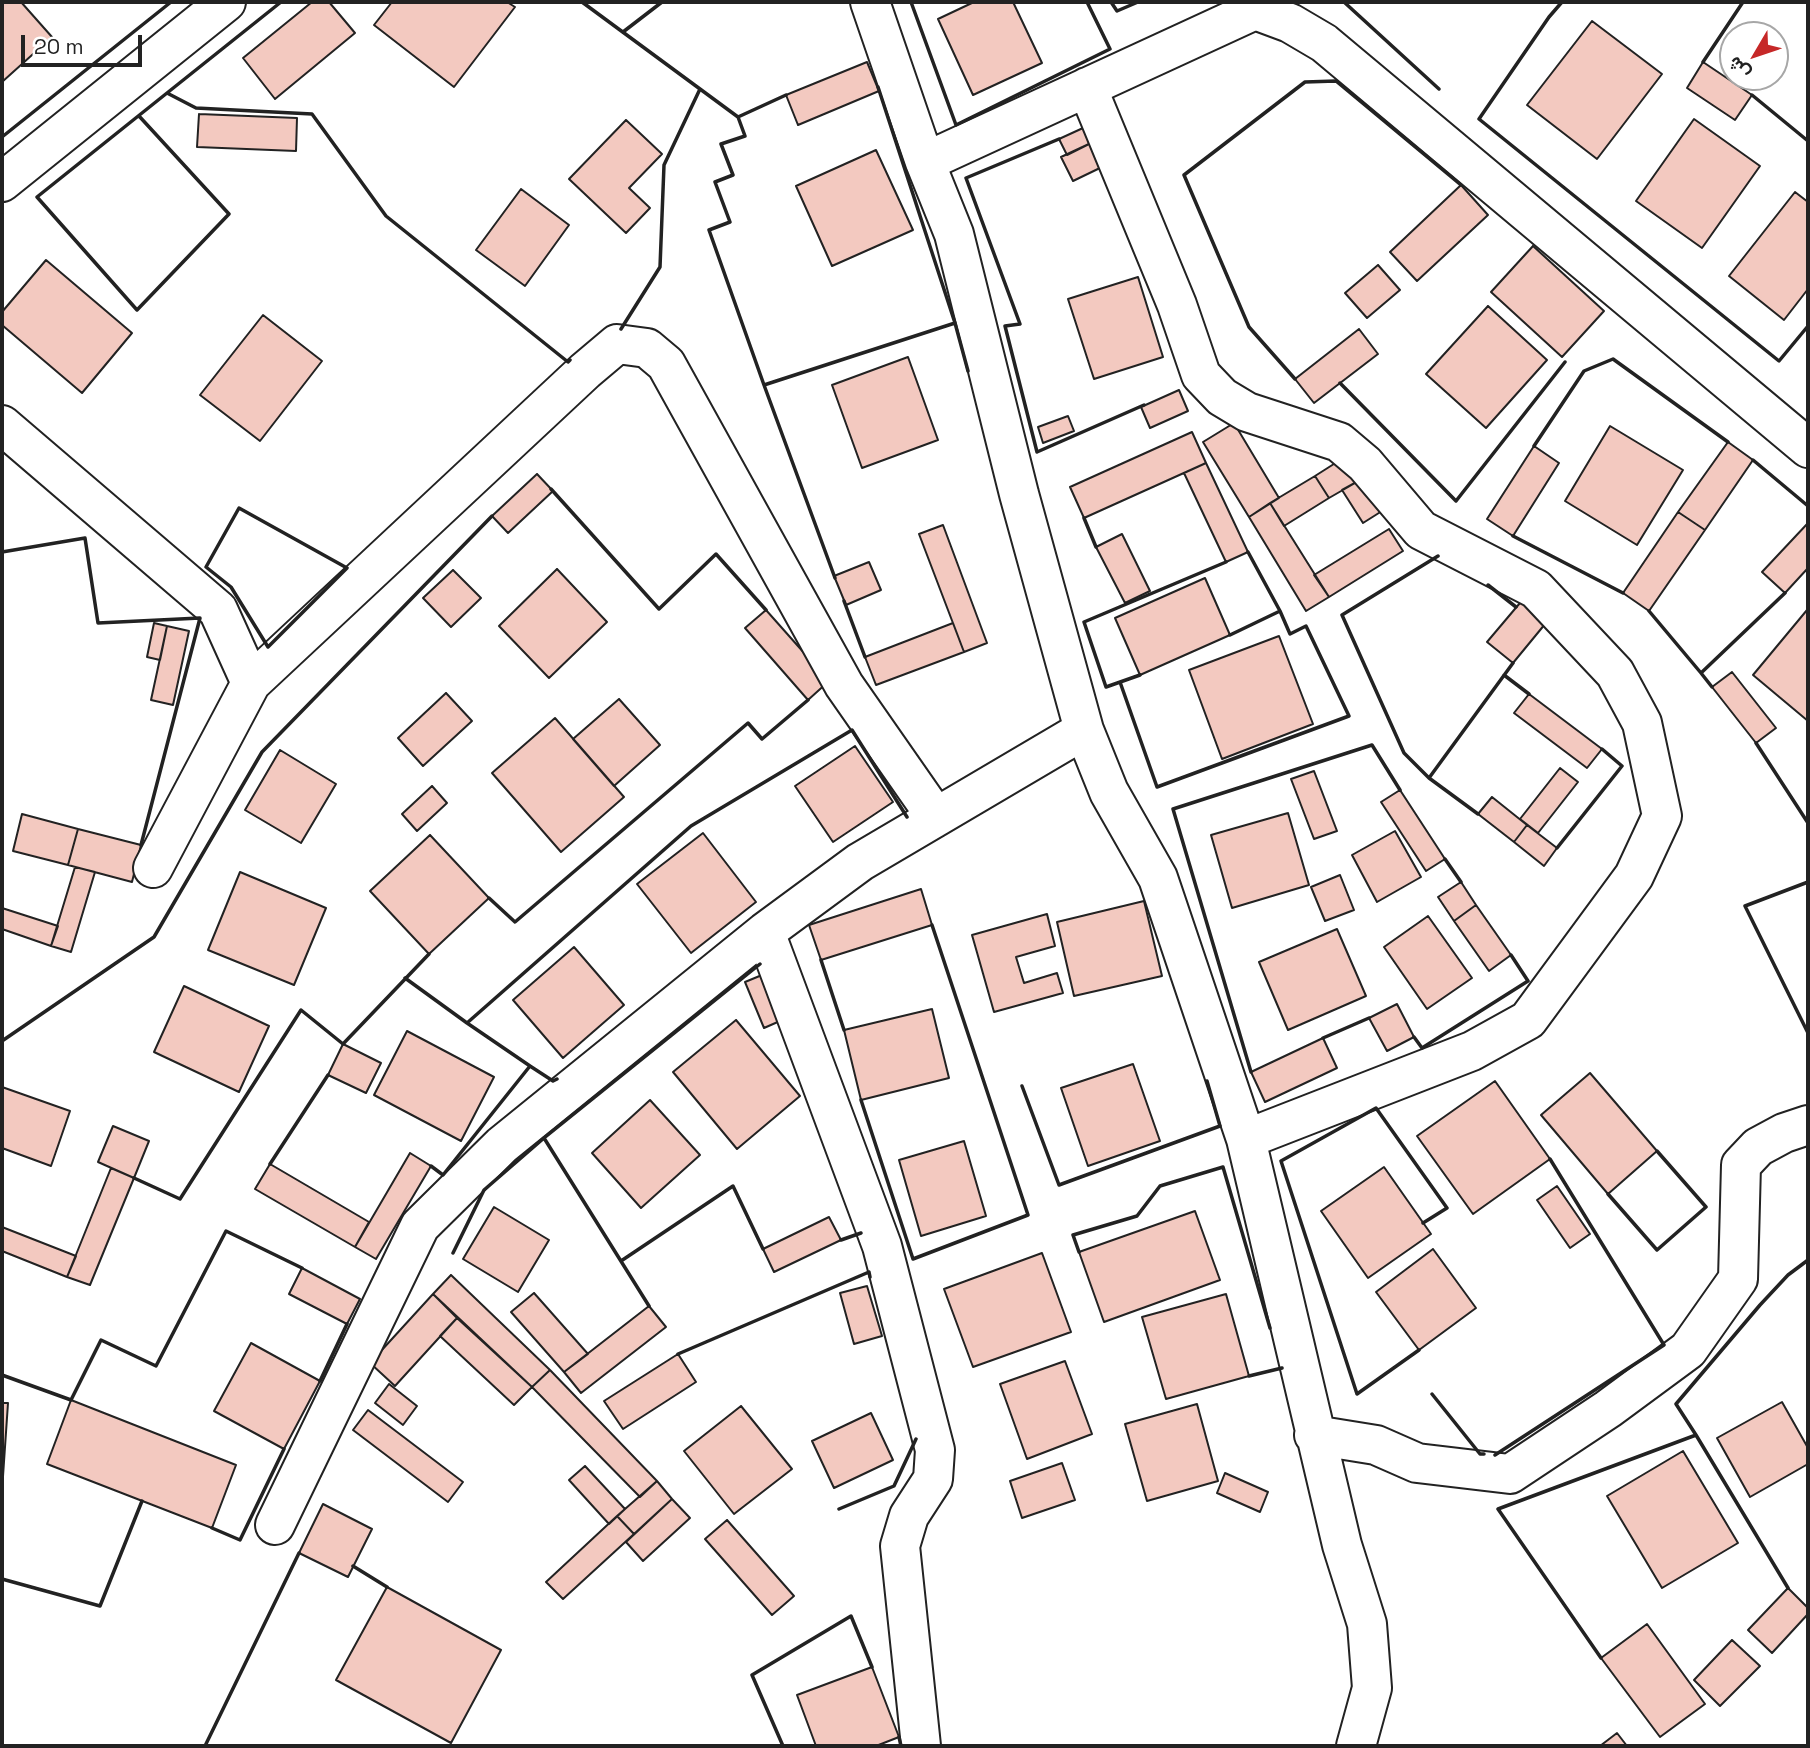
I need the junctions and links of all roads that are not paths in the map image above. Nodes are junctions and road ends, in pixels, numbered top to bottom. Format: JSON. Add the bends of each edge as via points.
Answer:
{"nodes":[{"id":1,"x":226,"y":2,"type":"edge"},
{"id":2,"x":870,"y":2,"type":"edge"},
{"id":3,"x":1087,"y":87,"type":"junction"},
{"id":4,"x":925,"y":162,"type":"junction"},
{"id":5,"x":2,"y":182,"type":"edge"},
{"id":6,"x":2,"y":425,"type":"edge"},
{"id":7,"x":1808,"y":448,"type":"edge"},
{"id":8,"x":251,"y":683,"type":"junction"},
{"id":9,"x":1084,"y":730,"type":"junction"},
{"id":10,"x":936,"y":817,"type":"junction"},
{"id":11,"x":153,"y":868,"type":"dead end"},
{"id":12,"x":765,"y":932,"type":"junction"},
{"id":13,"x":1808,"y":1125,"type":"edge"},
{"id":14,"x":1246,"y":1139,"type":"junction"},
{"id":15,"x":1314,"y":1435,"type":"junction"},
{"id":16,"x":275,"y":1525,"type":"dead end"},
{"id":17,"x":921,"y":1746,"type":"edge"},
{"id":18,"x":1356,"y":1746,"type":"edge"}],
"edges":[{"from":1,"to":5,"type":"street"},
{"from":2,"to":4,"type":"street"},
{"from":3,"to":4,"type":"street"},
{"from":3,"to":7,"type":"street","via":[[1255,10],[1290,23],[1324,43]]},
{"from":3,"to":14,"type":"street","via":[[1201,374],[1222,397],[1247,412],[1339,442],[1365,464],[1421,530],[1536,589],[1615,673],[1642,723],[1662,816],[1634,876],[1528,1020],[1472,1051]]},
{"from":4,"to":9,"type":"street","via":[[954,234]]},
{"from":6,"to":8,"type":"street","via":[[218,610]]},
{"from":8,"to":10,"type":"street","via":[[585,371],[617,344],[648,348],[666,363],[844,685]]},
{"from":8,"to":11,"type":"street"},
{"from":9,"to":10,"type":"street"},
{"from":9,"to":14,"type":"street","via":[[1110,792],[1166,898]]},
{"from":10,"to":12,"type":"street","via":[[860,862]]},
{"from":12,"to":16,"type":"street","via":[[502,1145],[420,1226]]},
{"from":12,"to":17,"type":"street","via":[[882,1246],[935,1450],[933,1479],[909,1516],[900,1546]]},
{"from":13,"to":15,"type":"street","via":[[1758,1147],[1741,1165],[1738,1279],[1688,1350],[1510,1474],[1417,1463],[1376,1445]]},
{"from":14,"to":15,"type":"street"},
{"from":15,"to":18,"type":"street","via":[[1367,1624],[1372,1688]]}]}
